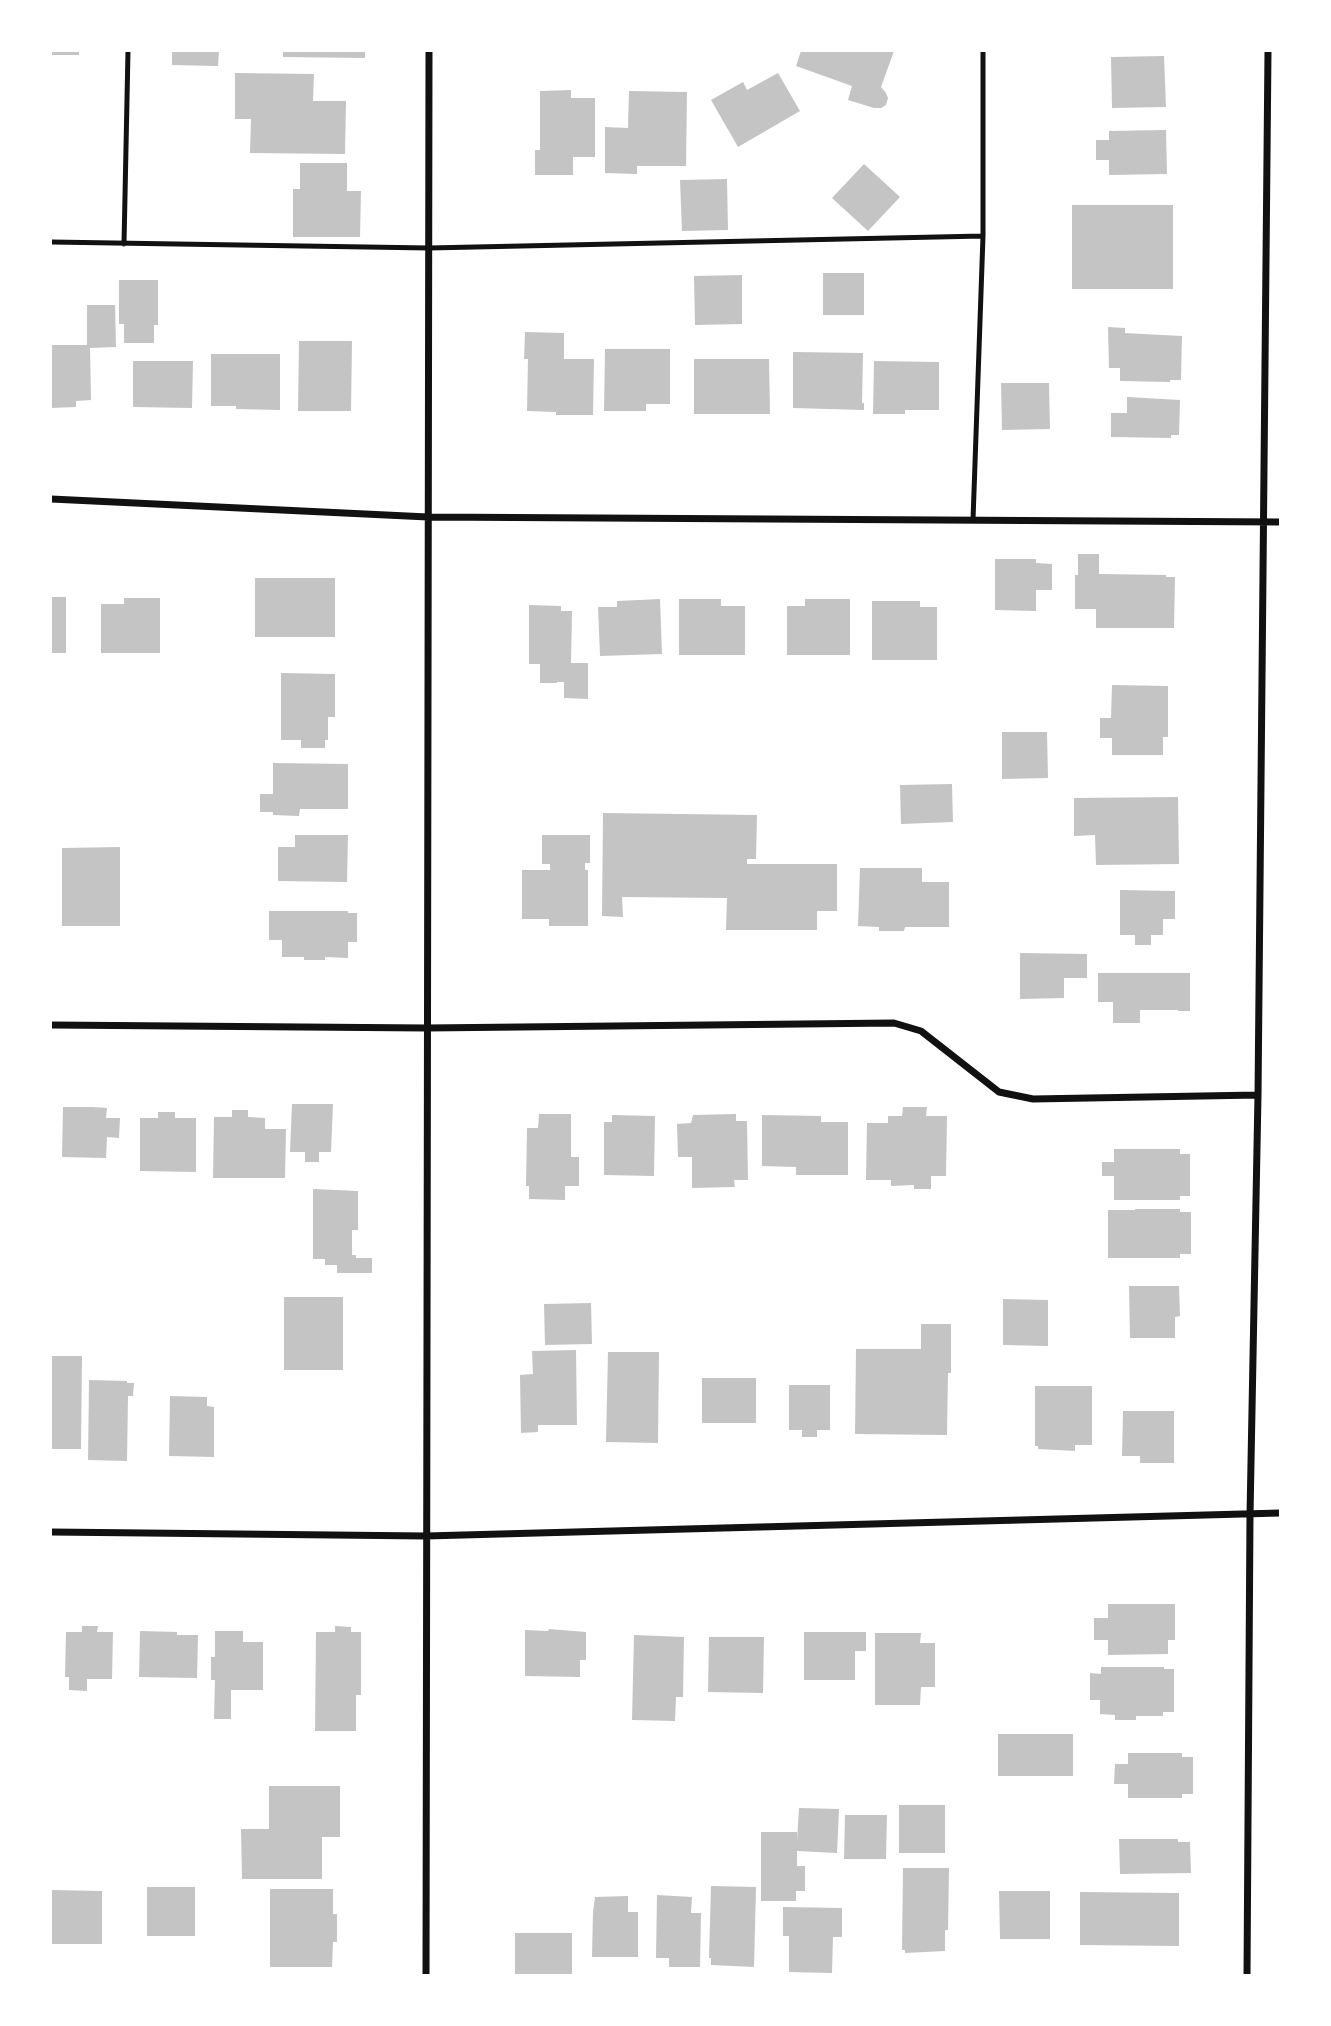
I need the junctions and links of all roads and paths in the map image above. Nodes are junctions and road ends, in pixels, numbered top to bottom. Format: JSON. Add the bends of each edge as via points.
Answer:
{"nodes":[{"id":1,"x":128,"y":51,"type":"edge"},
{"id":2,"x":429,"y":51,"type":"edge"},
{"id":3,"x":983,"y":51,"type":"edge"},
{"id":4,"x":1268,"y":51,"type":"edge"},
{"id":5,"x":983,"y":236,"type":"junction"},
{"id":6,"x":51,"y":242,"type":"edge"},
{"id":7,"x":124,"y":244,"type":"junction"},
{"id":8,"x":429,"y":248,"type":"junction"},
{"id":9,"x":51,"y":499,"type":"edge"},
{"id":10,"x":428,"y":517,"type":"junction"},
{"id":11,"x":972,"y":520,"type":"junction"},
{"id":12,"x":1264,"y":522,"type":"junction"},
{"id":13,"x":1280,"y":522,"type":"edge"},
{"id":14,"x":51,"y":1025,"type":"edge"},
{"id":15,"x":427,"y":1028,"type":"junction"},
{"id":16,"x":1258,"y":1095,"type":"junction"},
{"id":17,"x":1280,"y":1513,"type":"edge"},
{"id":18,"x":1250,"y":1515,"type":"junction"},
{"id":19,"x":51,"y":1532,"type":"edge"},
{"id":20,"x":426,"y":1536,"type":"junction"},
{"id":21,"x":426,"y":1975,"type":"edge"},
{"id":22,"x":1247,"y":1975,"type":"edge"}],
"edges":[{"from":1,"to":7,"type":"lane"},
{"from":2,"to":8,"type":"street"},
{"from":3,"to":5,"type":"lane"},
{"from":4,"to":12,"type":"street"},
{"from":5,"to":8,"type":"lane"},
{"from":5,"to":11,"type":"lane"},
{"from":6,"to":7,"type":"lane"},
{"from":7,"to":8,"type":"lane"},
{"from":8,"to":10,"type":"street"},
{"from":9,"to":10,"type":"street"},
{"from":10,"to":11,"type":"street"},
{"from":10,"to":15,"type":"street"},
{"from":11,"to":12,"type":"street"},
{"from":12,"to":13,"type":"street"},
{"from":12,"to":16,"type":"street"},
{"from":14,"to":15,"type":"street"},
{"from":15,"to":16,"type":"street","via":[[894,1023],[921,1031],[999,1092],[1033,1099]]},
{"from":15,"to":20,"type":"street"},
{"from":16,"to":18,"type":"street"},
{"from":17,"to":18,"type":"street"},
{"from":18,"to":20,"type":"street"},
{"from":18,"to":22,"type":"street"},
{"from":19,"to":20,"type":"street"},
{"from":20,"to":21,"type":"street"}]}
